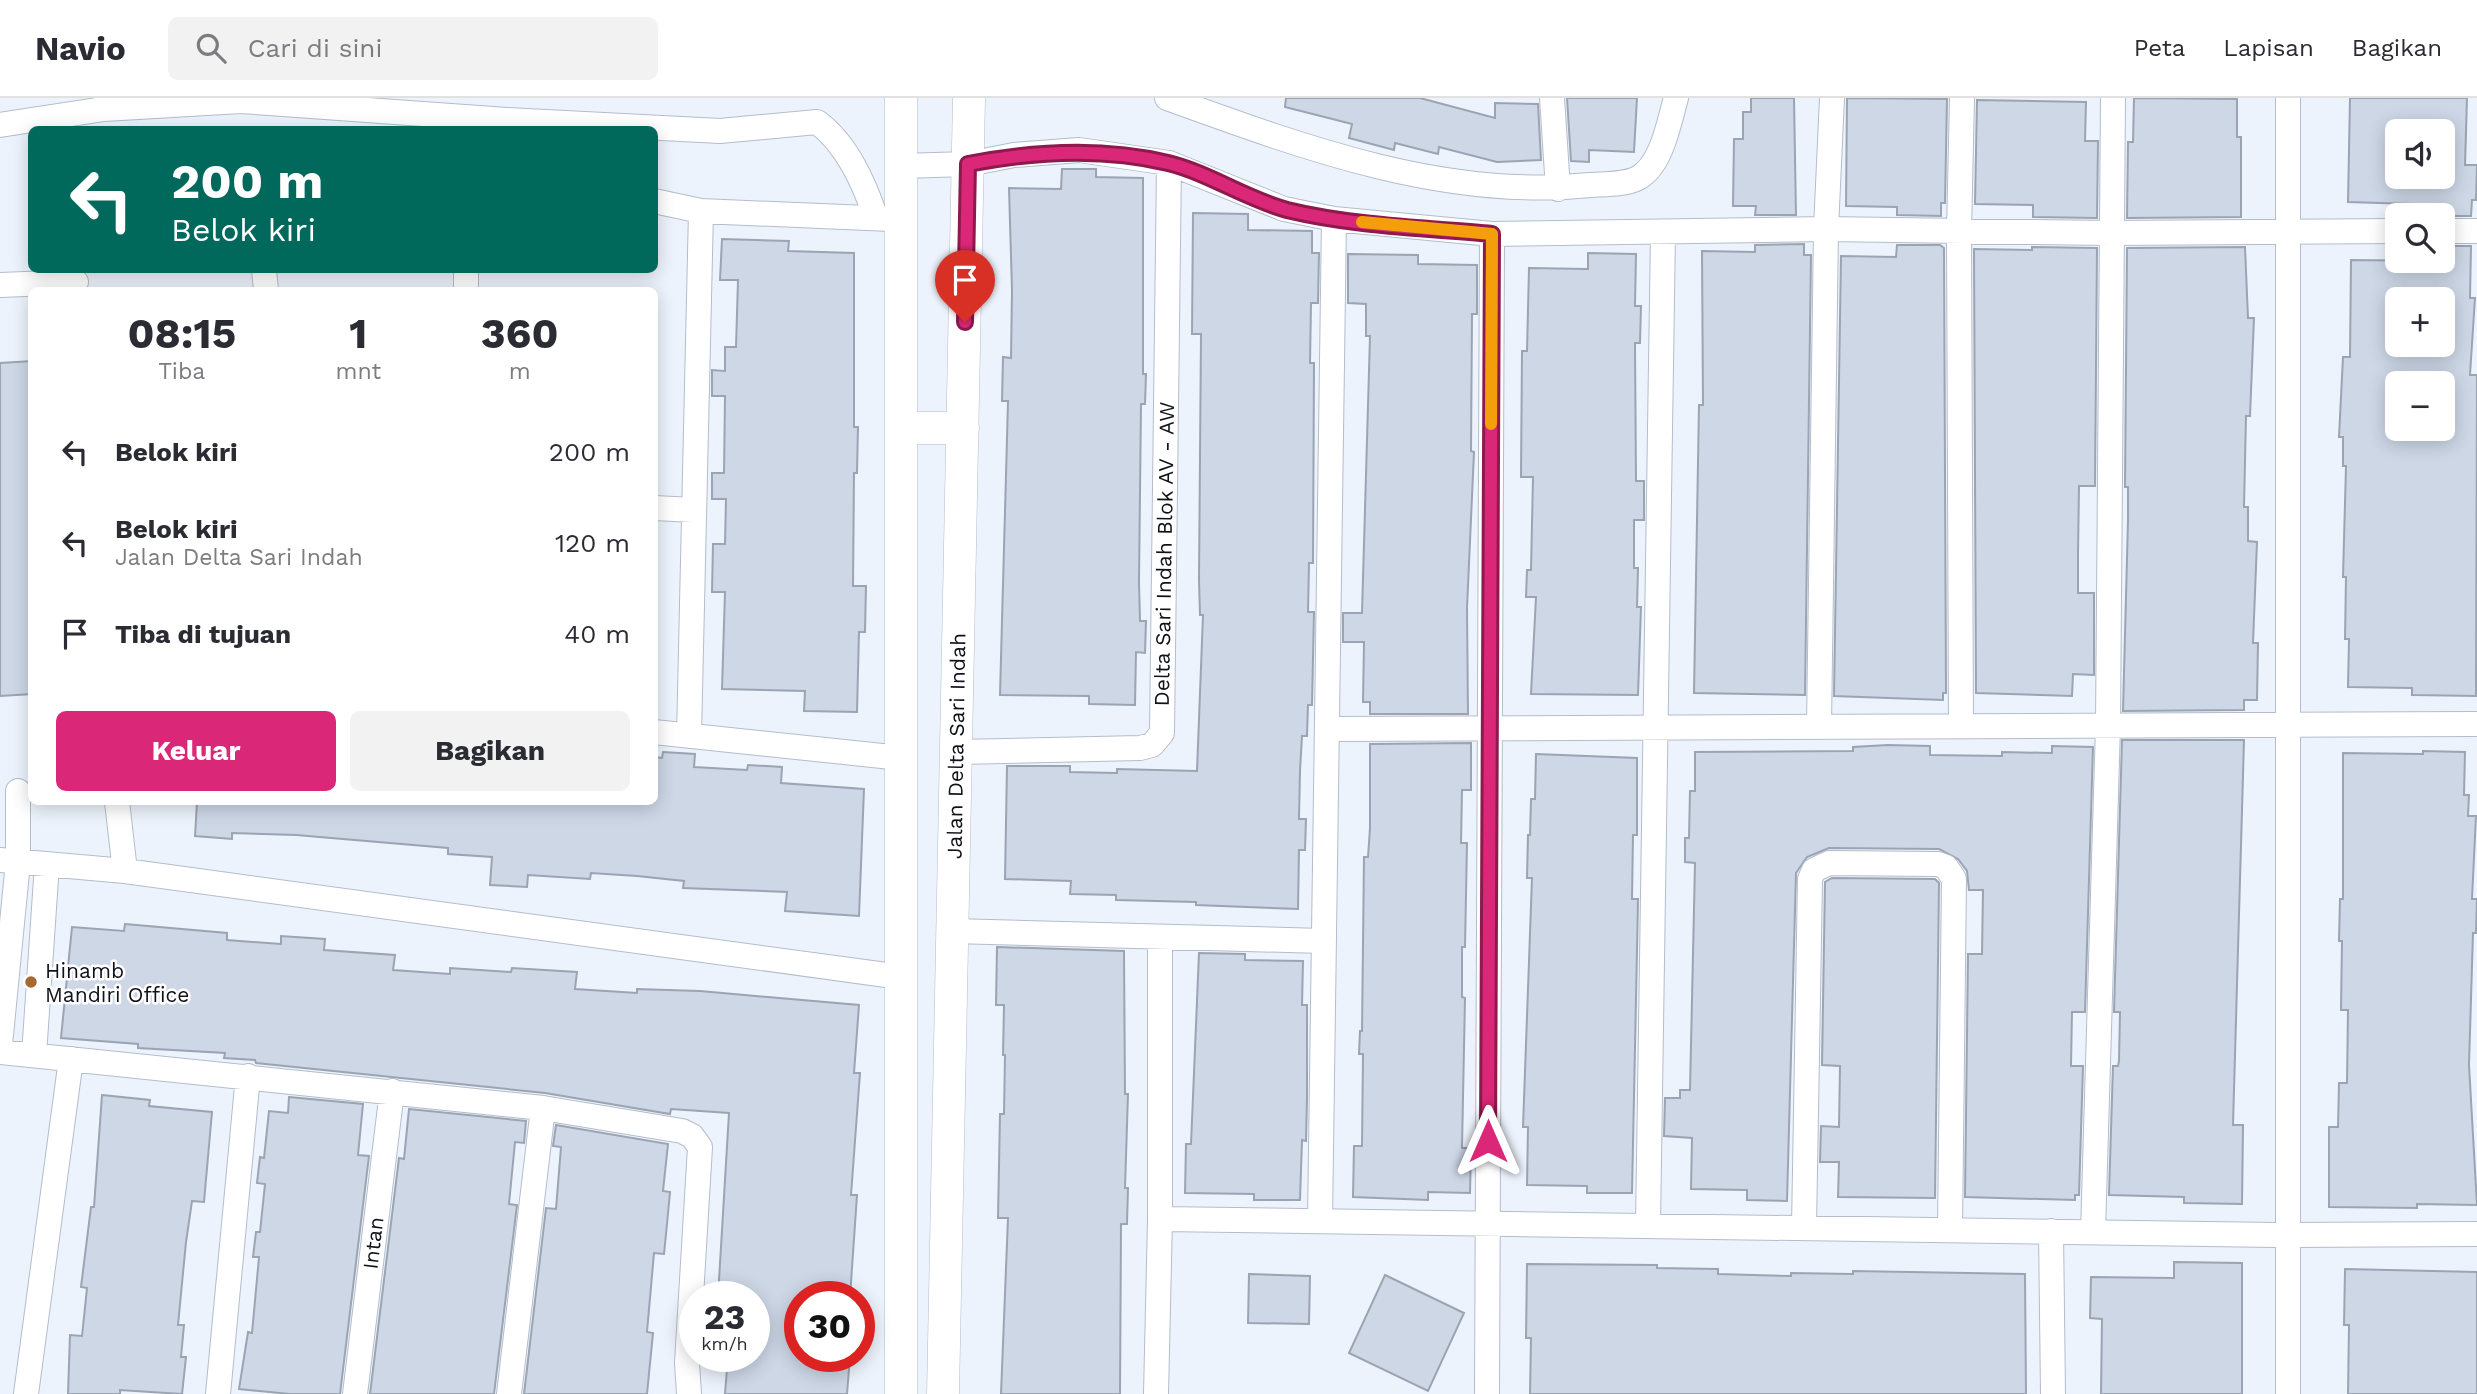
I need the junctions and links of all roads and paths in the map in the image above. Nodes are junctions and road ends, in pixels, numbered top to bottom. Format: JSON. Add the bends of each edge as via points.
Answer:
{"nodes":[{"id":1,"x":901,"y":98,"type":"edge"},
{"id":2,"x":970,"y":98,"type":"edge"},
{"id":3,"x":1167,"y":98,"type":"edge"},
{"id":4,"x":1552,"y":98,"type":"edge"},
{"id":5,"x":1676,"y":98,"type":"edge"},
{"id":6,"x":1832,"y":98,"type":"edge"},
{"id":7,"x":1962,"y":98,"type":"edge"},
{"id":8,"x":2113,"y":98,"type":"edge"},
{"id":9,"x":2288,"y":98,"type":"edge"},
{"id":10,"x":0,"y":125,"type":"edge"},
{"id":11,"x":623,"y":126,"type":"edge"},
{"id":12,"x":658,"y":128,"type":"edge"},
{"id":13,"x":1169,"y":163,"type":"junction"},
{"id":14,"x":968,"y":164,"type":"junction"},
{"id":15,"x":901,"y":166,"type":"junction"},
{"id":16,"x":1558,"y":189,"type":"junction"},
{"id":17,"x":658,"y":202,"type":"edge"},
{"id":18,"x":701,"y":211,"type":"junction"},
{"id":19,"x":889,"y":219,"type":"junction"},
{"id":20,"x":1334,"y":219,"type":"junction"},
{"id":21,"x":1826,"y":229,"type":"junction"},
{"id":22,"x":2385,"y":231,"type":"edge"},
{"id":23,"x":2455,"y":231,"type":"edge"},
{"id":24,"x":2477,"y":231,"type":"edge"},
{"id":25,"x":1663,"y":232,"type":"junction"},
{"id":26,"x":1959,"y":232,"type":"junction"},
{"id":27,"x":2288,"y":232,"type":"junction"},
{"id":28,"x":2112,"y":233,"type":"junction"},
{"id":29,"x":1492,"y":234,"type":"junction"},
{"id":30,"x":76,"y":281,"type":"edge"},
{"id":31,"x":0,"y":285,"type":"edge"},
{"id":32,"x":901,"y":428,"type":"junction"},
{"id":33,"x":963,"y":428,"type":"junction"},
{"id":34,"x":658,"y":508,"type":"edge"},
{"id":35,"x":694,"y":510,"type":"junction"},
{"id":36,"x":2477,"y":724,"type":"edge"},
{"id":37,"x":2288,"y":725,"type":"junction"},
{"id":38,"x":1961,"y":726,"type":"junction"},
{"id":39,"x":2108,"y":726,"type":"junction"},
{"id":40,"x":1819,"y":727,"type":"junction"},
{"id":41,"x":1656,"y":728,"type":"junction"},
{"id":42,"x":1327,"y":729,"type":"junction"},
{"id":43,"x":1490,"y":729,"type":"junction"},
{"id":44,"x":658,"y":733,"type":"edge"},
{"id":45,"x":688,"y":736,"type":"junction"},
{"id":46,"x":956,"y":751,"type":"junction"},
{"id":47,"x":901,"y":758,"type":"junction"},
{"id":48,"x":16,"y":791,"type":"edge"},
{"id":49,"x":117,"y":805,"type":"edge"},
{"id":50,"x":901,"y":844,"type":"junction"},
{"id":51,"x":954,"y":847,"type":"junction"},
{"id":52,"x":9,"y":861,"type":"edge"},
{"id":53,"x":47,"y":864,"type":"junction"},
{"id":54,"x":125,"y":871,"type":"junction"},
{"id":55,"x":952,"y":930,"type":"junction"},
{"id":56,"x":1160,"y":937,"type":"junction"},
{"id":57,"x":1323,"y":941,"type":"junction"},
{"id":58,"x":901,"y":977,"type":"junction"},
{"id":59,"x":0,"y":1045,"type":"edge"},
{"id":60,"x":0,"y":1052,"type":"edge"},
{"id":61,"x":34,"y":1055,"type":"junction"},
{"id":62,"x":71,"y":1059,"type":"junction"},
{"id":63,"x":248,"y":1076,"type":"junction"},
{"id":64,"x":392,"y":1091,"type":"junction"},
{"id":65,"x":543,"y":1108,"type":"junction"},
{"id":66,"x":947,"y":1210,"type":"junction"},
{"id":67,"x":901,"y":1212,"type":"junction"},
{"id":68,"x":1160,"y":1219,"type":"junction"},
{"id":69,"x":1320,"y":1221,"type":"junction"},
{"id":70,"x":1488,"y":1224,"type":"junction"},
{"id":71,"x":1648,"y":1226,"type":"junction"},
{"id":72,"x":1804,"y":1228,"type":"junction"},
{"id":73,"x":1950,"y":1230,"type":"junction"},
{"id":74,"x":2051,"y":1231,"type":"junction"},
{"id":75,"x":2093,"y":1232,"type":"junction"},
{"id":76,"x":2477,"y":1234,"type":"edge"},
{"id":77,"x":2288,"y":1235,"type":"junction"},
{"id":78,"x":692,"y":1281,"type":"edge"},
{"id":79,"x":684,"y":1372,"type":"edge"},
{"id":80,"x":688,"y":1372,"type":"edge"},
{"id":81,"x":26,"y":1394,"type":"edge"},
{"id":82,"x":218,"y":1394,"type":"edge"},
{"id":83,"x":355,"y":1394,"type":"edge"},
{"id":84,"x":509,"y":1394,"type":"edge"},
{"id":85,"x":678,"y":1394,"type":"edge"},
{"id":86,"x":689,"y":1394,"type":"edge"},
{"id":87,"x":901,"y":1394,"type":"edge"},
{"id":88,"x":943,"y":1394,"type":"edge"},
{"id":89,"x":1156,"y":1394,"type":"edge"},
{"id":90,"x":1487,"y":1394,"type":"edge"},
{"id":91,"x":2053,"y":1394,"type":"edge"},
{"id":92,"x":2288,"y":1394,"type":"edge"}],
"edges":[{"from":1,"to":15,"type":"street"},
{"from":2,"to":14,"type":"street","name":"Jalan Delta Sari Indah"},
{"from":3,"to":16,"type":"street","via":[[1285,141],[1399,172]]},
{"from":4,"to":16,"type":"street"},
{"from":5,"to":16,"type":"street","via":[[1661,144],[1637,178]]},
{"from":6,"to":21,"type":"street"},
{"from":7,"to":26,"type":"street"},
{"from":8,"to":28,"type":"street"},
{"from":9,"to":27,"type":"street"},
{"from":10,"to":11,"type":"street","via":[[104,109],[242,101]]},
{"from":12,"to":19,"type":"street","via":[[720,131],[817,122],[829,131]]},
{"from":13,"to":14,"type":"street","via":[[1079,150]]},
{"from":13,"to":20,"type":"street","via":[[1284,209]]},
{"from":13,"to":46,"type":"street","name":"Delta Sari Indah Blok AV - AW","via":[[1162,733],[1152,745],[1140,748]]},
{"from":14,"to":15,"type":"street"},
{"from":14,"to":33,"type":"street","name":"Jalan Delta Sari Indah"},
{"from":15,"to":19,"type":"street"},
{"from":17,"to":18,"type":"street"},
{"from":18,"to":19,"type":"street"},
{"from":18,"to":35,"type":"street"},
{"from":19,"to":32,"type":"street"},
{"from":20,"to":29,"type":"street"},
{"from":20,"to":42,"type":"street"},
{"from":21,"to":25,"type":"street"},
{"from":21,"to":26,"type":"street"},
{"from":21,"to":40,"type":"street"},
{"from":22,"to":27,"type":"street"},
{"from":23,"to":24,"type":"street"},
{"from":25,"to":29,"type":"street"},
{"from":25,"to":41,"type":"street"},
{"from":26,"to":28,"type":"street"},
{"from":26,"to":38,"type":"street"},
{"from":27,"to":28,"type":"street"},
{"from":27,"to":37,"type":"street"},
{"from":28,"to":39,"type":"street"},
{"from":29,"to":43,"type":"street"},
{"from":30,"to":31,"type":"street"},
{"from":32,"to":33,"type":"street"},
{"from":32,"to":47,"type":"street"},
{"from":33,"to":46,"type":"street","name":"Jalan Delta Sari Indah"},
{"from":34,"to":35,"type":"street"},
{"from":35,"to":45,"type":"street"},
{"from":36,"to":37,"type":"street"},
{"from":37,"to":39,"type":"street"},
{"from":37,"to":77,"type":"street"},
{"from":38,"to":39,"type":"street"},
{"from":38,"to":40,"type":"street"},
{"from":39,"to":75,"type":"street"},
{"from":40,"to":41,"type":"street"},
{"from":41,"to":43,"type":"street"},
{"from":41,"to":71,"type":"street"},
{"from":42,"to":43,"type":"street"},
{"from":42,"to":57,"type":"street"},
{"from":43,"to":70,"type":"street"},
{"from":44,"to":45,"type":"street"},
{"from":45,"to":47,"type":"street"},
{"from":46,"to":51,"type":"street","name":"Jalan Delta Sari Indah"},
{"from":47,"to":50,"type":"street"},
{"from":48,"to":52,"type":"street"},
{"from":49,"to":54,"type":"street"},
{"from":50,"to":51,"type":"street"},
{"from":50,"to":58,"type":"street"},
{"from":51,"to":55,"type":"street","name":"Jalan Delta Sari Indah"},
{"from":52,"to":53,"type":"street"},
{"from":52,"to":59,"type":"street"},
{"from":53,"to":54,"type":"street"},
{"from":53,"to":61,"type":"street"},
{"from":54,"to":58,"type":"street"},
{"from":55,"to":56,"type":"street"},
{"from":55,"to":66,"type":"street","name":"Jalan Delta Sari Indah"},
{"from":56,"to":57,"type":"street"},
{"from":56,"to":68,"type":"street"},
{"from":57,"to":69,"type":"street"},
{"from":58,"to":67,"type":"street"},
{"from":60,"to":61,"type":"street"},
{"from":61,"to":62,"type":"street"},
{"from":62,"to":63,"type":"street"},
{"from":62,"to":81,"type":"street"},
{"from":63,"to":64,"type":"street"},
{"from":63,"to":82,"type":"street"},
{"from":64,"to":65,"type":"street"},
{"from":64,"to":83,"type":"street","name":"Intan"},
{"from":65,"to":78,"type":"street","via":[[692,1136],[700,1147]]},
{"from":65,"to":84,"type":"street"},
{"from":66,"to":67,"type":"street"},
{"from":66,"to":88,"type":"street","name":"Jalan Delta Sari Indah"},
{"from":67,"to":87,"type":"street"},
{"from":68,"to":69,"type":"street"},
{"from":68,"to":89,"type":"street"},
{"from":69,"to":70,"type":"street"},
{"from":70,"to":71,"type":"street"},
{"from":70,"to":90,"type":"street"},
{"from":71,"to":72,"type":"street"},
{"from":72,"to":73,"type":"street"},
{"from":72,"to":73,"type":"street","via":[[1810,879],[1814,870],[1829,863],[1938,864],[1954,878]]},
{"from":73,"to":74,"type":"street"},
{"from":74,"to":75,"type":"street"},
{"from":74,"to":91,"type":"street"},
{"from":75,"to":77,"type":"street"},
{"from":76,"to":77,"type":"street"},
{"from":77,"to":92,"type":"street"},
{"from":79,"to":85,"type":"street"},
{"from":80,"to":86,"type":"street"}]}
